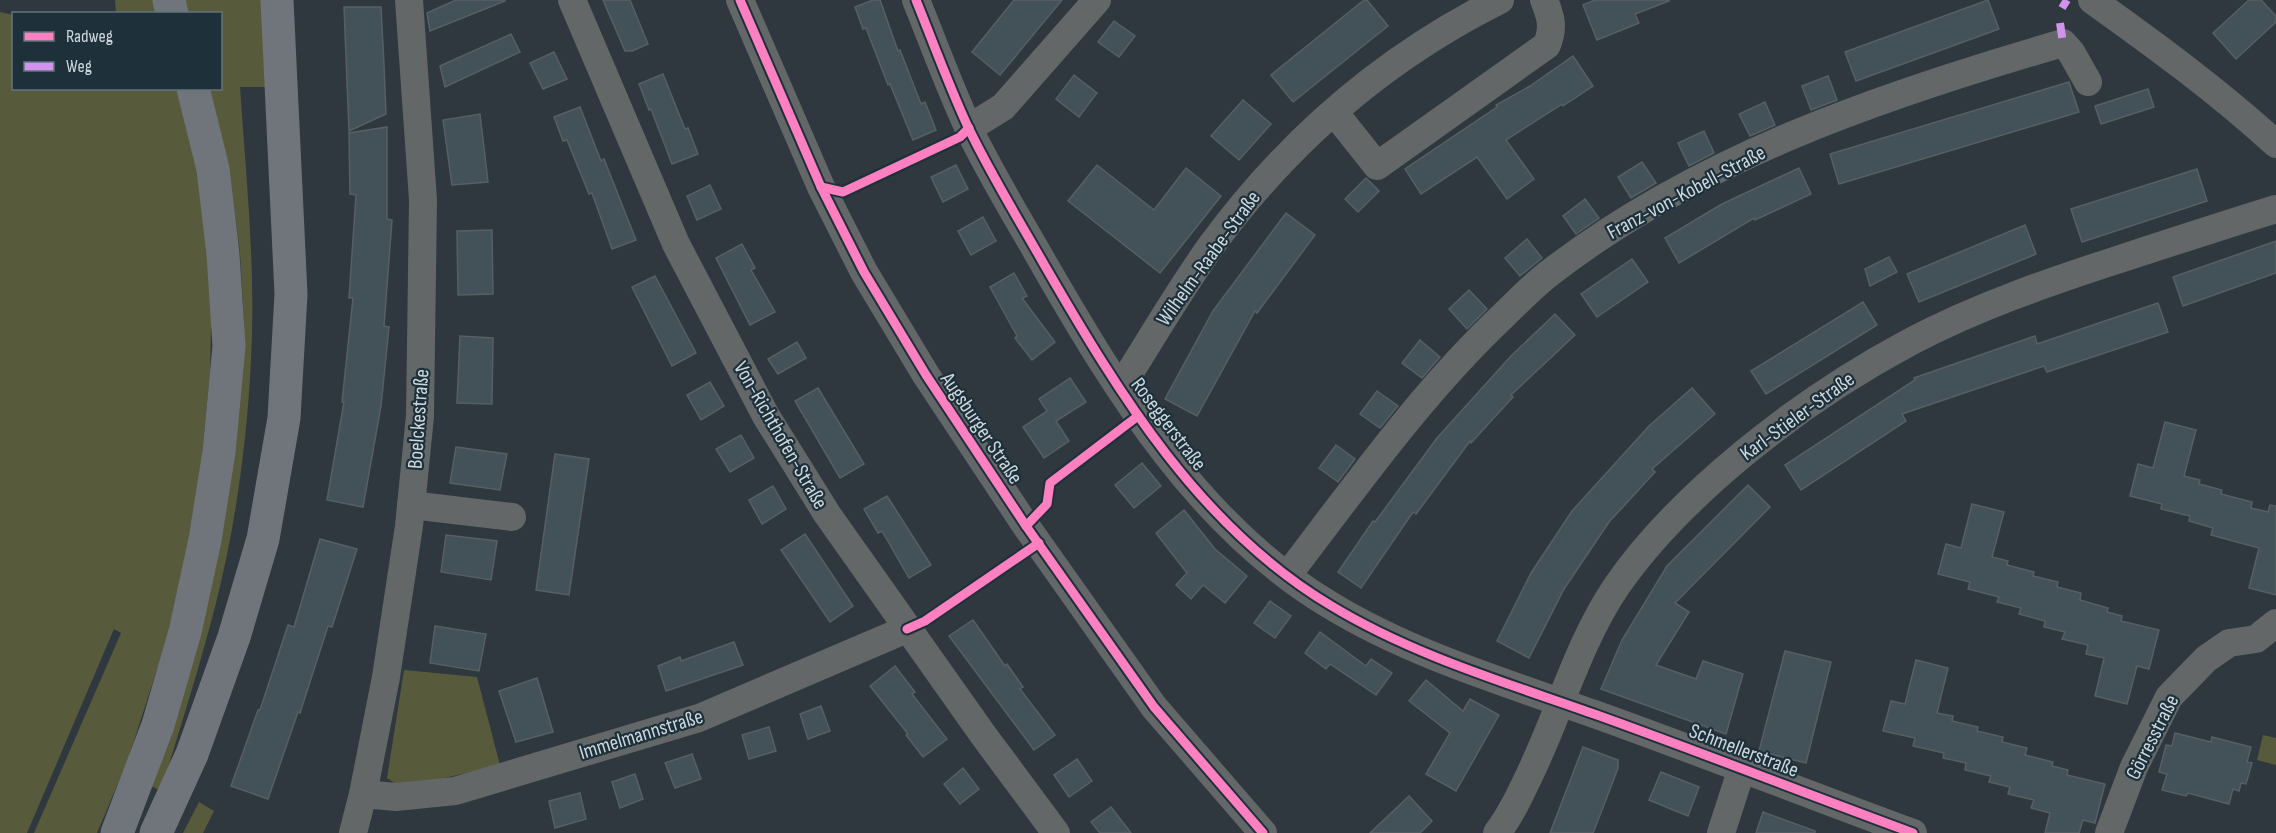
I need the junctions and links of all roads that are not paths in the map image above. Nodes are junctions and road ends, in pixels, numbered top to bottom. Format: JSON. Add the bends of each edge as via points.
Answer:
{"nodes":[{"id":1,"x":277,"y":0,"type":"edge"},
{"id":2,"x":409,"y":0,"type":"edge"},
{"id":3,"x":572,"y":0,"type":"edge"},
{"id":4,"x":740,"y":0,"type":"edge"},
{"id":5,"x":916,"y":0,"type":"edge"},
{"id":6,"x":1097,"y":0,"type":"edge"},
{"id":7,"x":1500,"y":0,"type":"edge"},
{"id":8,"x":1544,"y":0,"type":"edge"},
{"id":9,"x":2092,"y":0,"type":"edge"},
{"id":10,"x":2088,"y":82,"type":"dead end"},
{"id":11,"x":194,"y":90,"type":"edge"},
{"id":12,"x":1334,"y":112,"type":"junction"},
{"id":13,"x":969,"y":128,"type":"junction"},
{"id":14,"x":2276,"y":144,"type":"edge"},
{"id":15,"x":2276,"y":209,"type":"edge"},
{"id":16,"x":1120,"y":388,"type":"junction"},
{"id":17,"x":411,"y":505,"type":"junction"},
{"id":18,"x":512,"y":517,"type":"dead end"},
{"id":19,"x":1287,"y":576,"type":"junction"},
{"id":20,"x":2276,"y":623,"type":"edge"},
{"id":21,"x":907,"y":628,"type":"junction"},
{"id":22,"x":1561,"y":702,"type":"junction"},
{"id":23,"x":1742,"y":768,"type":"junction"},
{"id":24,"x":363,"y":794,"type":"junction"},
{"id":25,"x":117,"y":833,"type":"edge"},
{"id":26,"x":156,"y":833,"type":"edge"},
{"id":27,"x":353,"y":833,"type":"edge"},
{"id":28,"x":1056,"y":833,"type":"edge"},
{"id":29,"x":1263,"y":833,"type":"edge"},
{"id":30,"x":1497,"y":833,"type":"edge"},
{"id":31,"x":1721,"y":833,"type":"edge"},
{"id":32,"x":1913,"y":833,"type":"edge"},
{"id":33,"x":2109,"y":833,"type":"edge"}],
"edges":[{"from":1,"to":26,"type":"highway","via":[[291,294],[284,418],[262,539],[234,636],[192,754]]},
{"from":2,"to":17,"type":"street","name":"Boelckestraße","via":[[423,200],[420,416]]},
{"from":3,"to":21,"type":"street","name":"Von-Richthofen-Straße","via":[[676,244],[765,416],[827,514]]},
{"from":4,"to":29,"type":"street","name":"Augsburger Straße","via":[[821,187],[864,272],[926,375],[1026,526],[1154,707]]},
{"from":5,"to":13,"type":"street","name":"Roseggerstraße"},
{"from":6,"to":13,"type":"street","via":[[1003,107]]},
{"from":7,"to":12,"type":"street","name":"Wilhelm-Raabe-Straße","via":[[1416,48]]},
{"from":8,"to":12,"type":"street","via":[[1552,22],[1547,45],[1377,166]]},
{"from":9,"to":14,"type":"street","via":[[2182,66]]},
{"from":10,"to":19,"type":"street","name":"Franz-von-Kobell-Straße","via":[[2063,43],[1957,74],[1795,135],[1721,168],[1630,217],[1546,276],[1470,347],[1419,405]]},
{"from":11,"to":25,"type":"highway","via":[[213,170],[223,254],[228,346],[219,452],[205,540],[184,632],[158,725]]},
{"from":12,"to":16,"type":"street","name":"Wilhelm-Raabe-Straße","via":[[1287,155],[1218,238]]},
{"from":13,"to":16,"type":"street","name":"Roseggerstraße"},
{"from":15,"to":22,"type":"street","name":"Karl-Stieler-Straße","via":[[1988,306],[1911,341],[1846,378],[1764,436],[1704,486],[1670,523],[1617,586],[1599,616]]},
{"from":16,"to":19,"type":"street","name":"Roseggerstraße","via":[[1206,502]]},
{"from":17,"to":18,"type":"street"},
{"from":17,"to":24,"type":"street","name":"Boelckestraße","via":[[386,677]]},
{"from":19,"to":22,"type":"street","name":"Roseggerstraße","via":[[1330,605],[1436,657]]},
{"from":20,"to":33,"type":"street","name":"Görresstraße","via":[[2256,639],[2229,643],[2206,659],[2169,697],[2134,767]]},
{"from":21,"to":24,"type":"street","name":"Immelmannstraße","via":[[699,718],[455,790],[396,797]]},
{"from":21,"to":28,"type":"street","name":"Von-Richthofen-Straße"},
{"from":22,"to":23,"type":"street","name":"Schmellerstraße"},
{"from":22,"to":30,"type":"street","name":"Karl-Stieler-Straße","via":[[1522,791]]},
{"from":23,"to":31,"type":"street"},
{"from":23,"to":32,"type":"street","name":"Schmellerstraße"},
{"from":24,"to":27,"type":"street","name":"Boelckestraße"}]}
